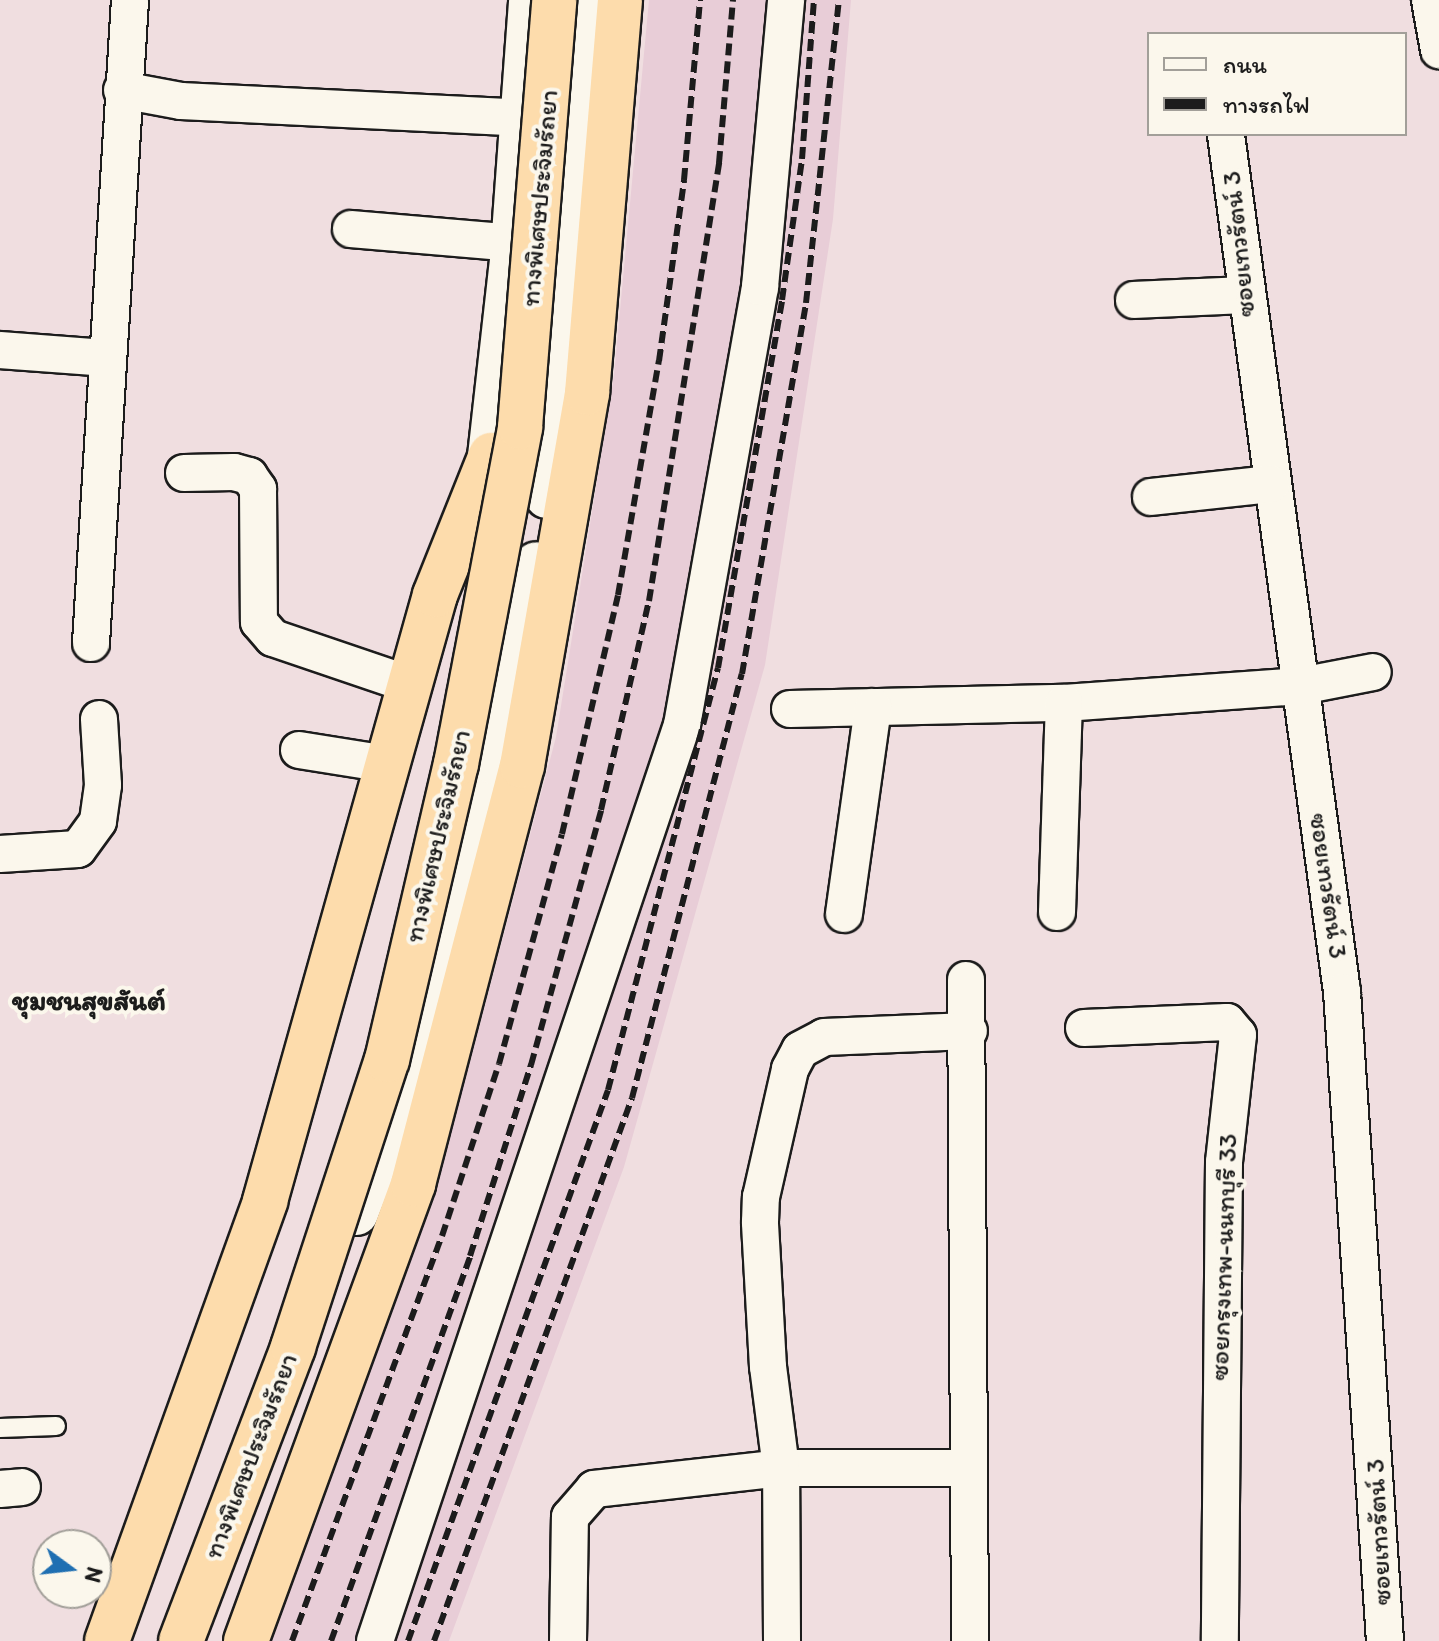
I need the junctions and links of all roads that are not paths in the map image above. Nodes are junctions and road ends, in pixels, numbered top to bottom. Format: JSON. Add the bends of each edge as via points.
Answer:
{"nodes":[{"id":1,"x":130,"y":0,"type":"edge"},
{"id":2,"x":531,"y":0,"type":"edge"},
{"id":3,"x":554,"y":0,"type":"edge"},
{"id":4,"x":595,"y":0,"type":"edge"},
{"id":5,"x":620,"y":0,"type":"edge"},
{"id":6,"x":786,"y":0,"type":"edge"},
{"id":7,"x":1430,"y":0,"type":"edge"},
{"id":8,"x":1439,"y":50,"type":"edge"},
{"id":9,"x":122,"y":90,"type":"junction"},
{"id":10,"x":523,"y":118,"type":"junction"},
{"id":11,"x":1226,"y":136,"type":"edge"},
{"id":12,"x":351,"y":229,"type":"dead end"},
{"id":13,"x":514,"y":243,"type":"junction"},
{"id":14,"x":1244,"y":295,"type":"junction"},
{"id":15,"x":1134,"y":300,"type":"dead end"},
{"id":16,"x":0,"y":350,"type":"edge"},
{"id":17,"x":107,"y":358,"type":"junction"},
{"id":18,"x":491,"y":455,"type":"junction"},
{"id":19,"x":184,"y":473,"type":"dead end"},
{"id":20,"x":1271,"y":484,"type":"junction"},
{"id":21,"x":1151,"y":497,"type":"dead end"},
{"id":22,"x":91,"y":643,"type":"dead end"},
{"id":23,"x":1373,"y":672,"type":"dead end"},
{"id":24,"x":408,"y":684,"type":"junction"},
{"id":25,"x":1301,"y":686,"type":"junction"},
{"id":26,"x":1064,"y":703,"type":"junction"},
{"id":27,"x":873,"y":707,"type":"junction"},
{"id":28,"x":790,"y":709,"type":"dead end"},
{"id":29,"x":99,"y":719,"type":"dead end"},
{"id":30,"x":299,"y":750,"type":"dead end"},
{"id":31,"x":387,"y":764,"type":"junction"},
{"id":32,"x":0,"y":854,"type":"edge"},
{"id":33,"x":1057,"y":912,"type":"dead end"},
{"id":34,"x":844,"y":914,"type":"dead end"},
{"id":35,"x":966,"y":980,"type":"dead end"},
{"id":36,"x":1084,"y":1028,"type":"dead end"},
{"id":37,"x":969,"y":1031,"type":"junction"},
{"id":38,"x":411,"y":1073,"type":"junction"},
{"id":39,"x":56,"y":1426,"type":"dead end"},
{"id":40,"x":0,"y":1428,"type":"edge"},
{"id":41,"x":781,"y":1468,"type":"junction"},
{"id":42,"x":969,"y":1468,"type":"junction"},
{"id":43,"x":107,"y":1641,"type":"edge"},
{"id":44,"x":181,"y":1641,"type":"edge"},
{"id":45,"x":191,"y":1641,"type":"edge"},
{"id":46,"x":246,"y":1641,"type":"edge"},
{"id":47,"x":375,"y":1641,"type":"edge"},
{"id":48,"x":568,"y":1641,"type":"edge"},
{"id":49,"x":782,"y":1641,"type":"edge"},
{"id":50,"x":970,"y":1641,"type":"edge"},
{"id":51,"x":1220,"y":1641,"type":"edge"},
{"id":52,"x":1385,"y":1641,"type":"edge"}],
"edges":[{"from":1,"to":9,"type":"street"},
{"from":2,"to":10,"type":"main road"},
{"from":3,"to":44,"type":"highway","name":"ทางพิเศษประจิมรัถยา","bridge":true,"via":[[520,427],[456,764],[387,1060],[293,1347]]},
{"from":4,"to":38,"type":"main road","via":[[581,221],[546,507],[494,762]]},
{"from":5,"to":46,"type":"highway","via":[[584,421],[522,766],[413,1184]]},
{"from":6,"to":47,"type":"street","via":[[760,287],[682,725]]},
{"from":7,"to":8,"type":"street"},
{"from":9,"to":10,"type":"street","via":[[181,101]]},
{"from":9,"to":17,"type":"street"},
{"from":10,"to":13,"type":"main road"},
{"from":11,"to":14,"type":"street","name":"ซอยเทวรัตน์ 3"},
{"from":12,"to":13,"type":"street"},
{"from":13,"to":18,"type":"main road"},
{"from":14,"to":15,"type":"street"},
{"from":14,"to":20,"type":"street","name":"ซอยเทวรัตน์ 3"},
{"from":16,"to":17,"type":"street"},
{"from":17,"to":22,"type":"street"},
{"from":18,"to":24,"type":"highway","via":[[435,595]]},
{"from":18,"to":38,"type":"main road"},
{"from":19,"to":24,"type":"street","via":[[234,472],[249,476],[258,489],[259,622],[273,638]]},
{"from":20,"to":21,"type":"street"},
{"from":20,"to":25,"type":"street","name":"ซอยเทวรัตน์ 3"},
{"from":23,"to":25,"type":"street"},
{"from":24,"to":31,"type":"highway"},
{"from":25,"to":26,"type":"street"},
{"from":25,"to":52,"type":"street","name":"ซอยเทวรัตน์ 3","via":[[1342,992]]},
{"from":26,"to":27,"type":"street"},
{"from":26,"to":33,"type":"street"},
{"from":27,"to":28,"type":"street"},
{"from":27,"to":34,"type":"street"},
{"from":29,"to":32,"type":"street","via":[[103,785],[98,821],[78,849]]},
{"from":30,"to":31,"type":"street"},
{"from":31,"to":43,"type":"highway","via":[[265,1201]]},
{"from":35,"to":37,"type":"street"},
{"from":36,"to":51,"type":"street","name":"ซอยกรุงเทพ-นนทบุรี 33","via":[[1227,1022],[1238,1035],[1223,1193]]},
{"from":37,"to":41,"type":"street","via":[[824,1037],[800,1050],[790,1069],[760,1222],[768,1367]]},
{"from":37,"to":42,"type":"street"},
{"from":38,"to":45,"type":"main road"},
{"from":39,"to":40,"type":"lane"},
{"from":41,"to":42,"type":"street"},
{"from":41,"to":48,"type":"street","via":[[594,1489],[581,1498],[570,1517],[567,1542]]},
{"from":41,"to":49,"type":"street"},
{"from":42,"to":50,"type":"street"}]}
